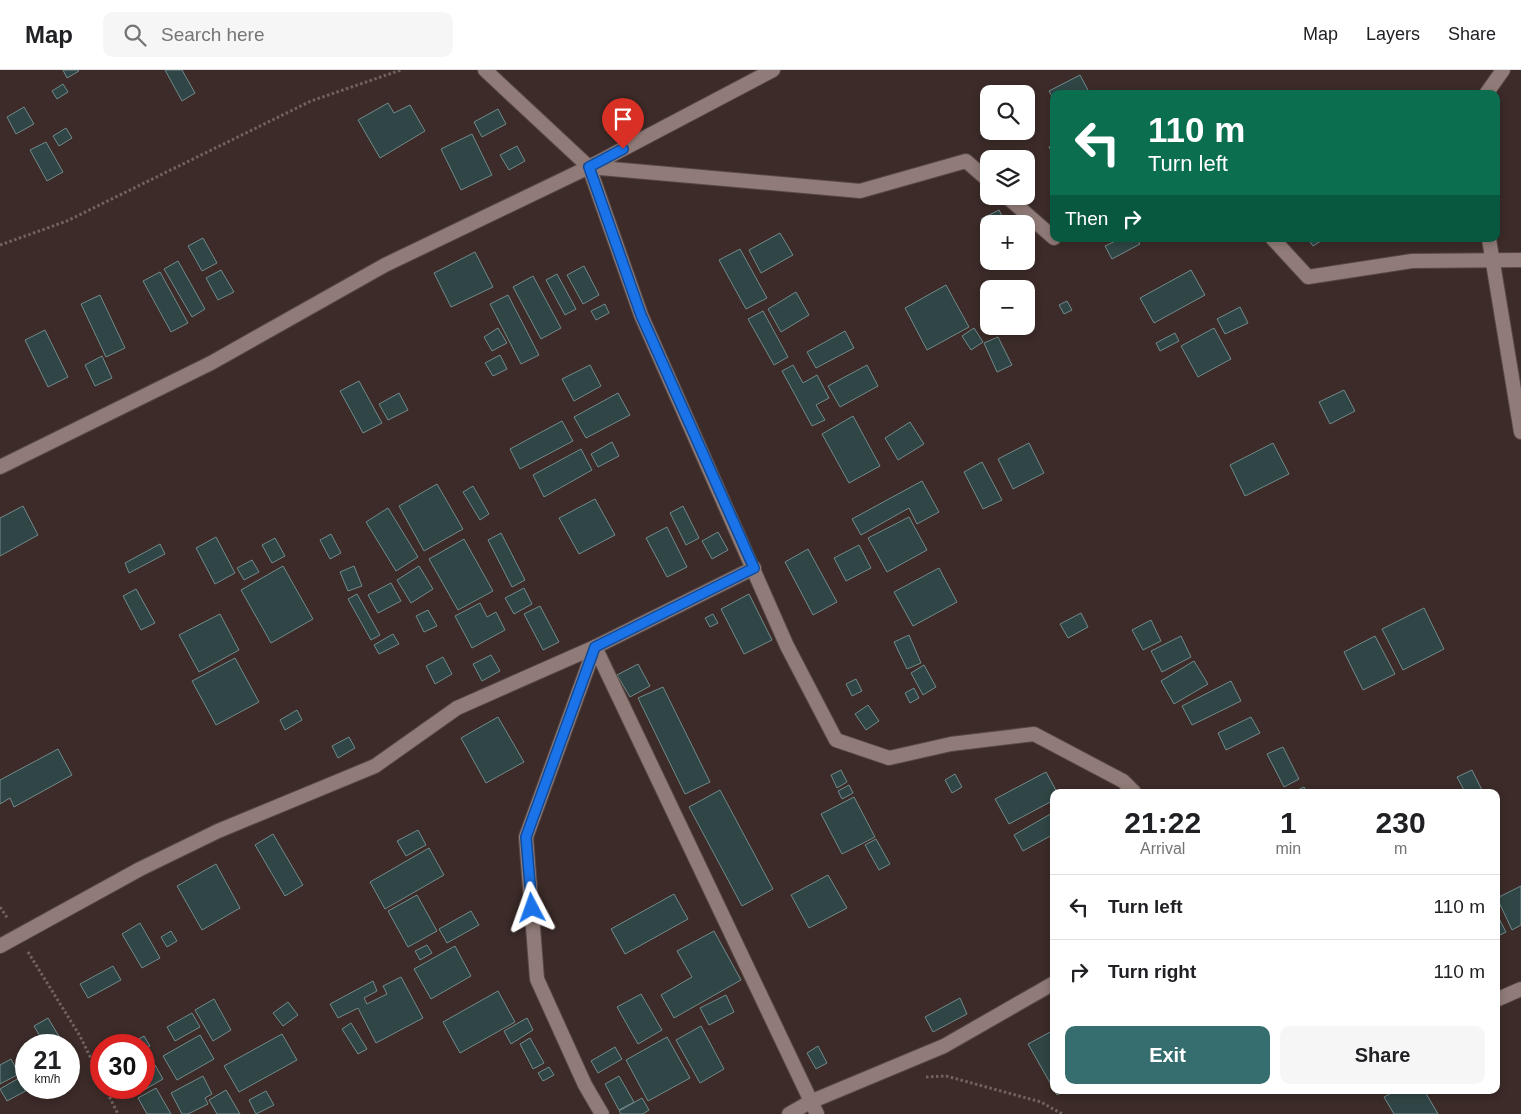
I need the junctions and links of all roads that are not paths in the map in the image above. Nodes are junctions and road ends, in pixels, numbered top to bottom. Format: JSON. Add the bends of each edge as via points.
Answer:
{"nodes":[{"id":1,"x":486,"y":70,"type":"edge"},
{"id":2,"x":773,"y":70,"type":"edge"},
{"id":3,"x":1503,"y":70,"type":"edge"},
{"id":4,"x":1489,"y":90,"type":"edge"},
{"id":5,"x":589,"y":167,"type":"junction"},
{"id":6,"x":980,"y":173,"type":"edge"},
{"id":7,"x":1016,"y":205,"type":"edge"},
{"id":8,"x":1050,"y":234,"type":"edge"},
{"id":9,"x":1276,"y":242,"type":"edge"},
{"id":10,"x":1489,"y":242,"type":"edge"},
{"id":11,"x":1492,"y":259,"type":"junction"},
{"id":12,"x":1521,"y":260,"type":"edge"},
{"id":13,"x":1521,"y":432,"type":"edge"},
{"id":14,"x":0,"y":467,"type":"edge"},
{"id":15,"x":754,"y":568,"type":"junction"},
{"id":16,"x":595,"y":647,"type":"junction"},
{"id":17,"x":1131,"y":789,"type":"edge"},
{"id":18,"x":0,"y":946,"type":"edge"},
{"id":19,"x":1050,"y":985,"type":"edge"},
{"id":20,"x":1521,"y":989,"type":"edge"},
{"id":21,"x":1500,"y":998,"type":"edge"},
{"id":22,"x":814,"y":1108,"type":"edge"},
{"id":23,"x":602,"y":1114,"type":"edge"},
{"id":24,"x":789,"y":1114,"type":"edge"}],
"edges":[{"from":1,"to":5,"type":"street"},
{"from":2,"to":5,"type":"street"},
{"from":3,"to":4,"type":"street"},
{"from":5,"to":6,"type":"street","via":[[860,191],[966,161]]},
{"from":5,"to":14,"type":"street","via":[[385,265],[211,363]]},
{"from":5,"to":15,"type":"street","via":[[641,315]]},
{"from":7,"to":8,"type":"street"},
{"from":9,"to":11,"type":"street","via":[[1308,276],[1412,261]]},
{"from":10,"to":11,"type":"street"},
{"from":11,"to":12,"type":"street"},
{"from":11,"to":13,"type":"street"},
{"from":15,"to":16,"type":"street"},
{"from":15,"to":17,"type":"street","via":[[787,646],[836,740],[889,758],[951,744],[1034,734],[1123,781]]},
{"from":16,"to":18,"type":"street","via":[[457,708],[375,766],[218,831],[140,869]]},
{"from":16,"to":22,"type":"street"},
{"from":16,"to":23,"type":"street","via":[[526,837],[538,979],[585,1085]]},
{"from":19,"to":22,"type":"street","via":[[944,1046]]},
{"from":20,"to":21,"type":"street"},
{"from":22,"to":24,"type":"street"}]}
